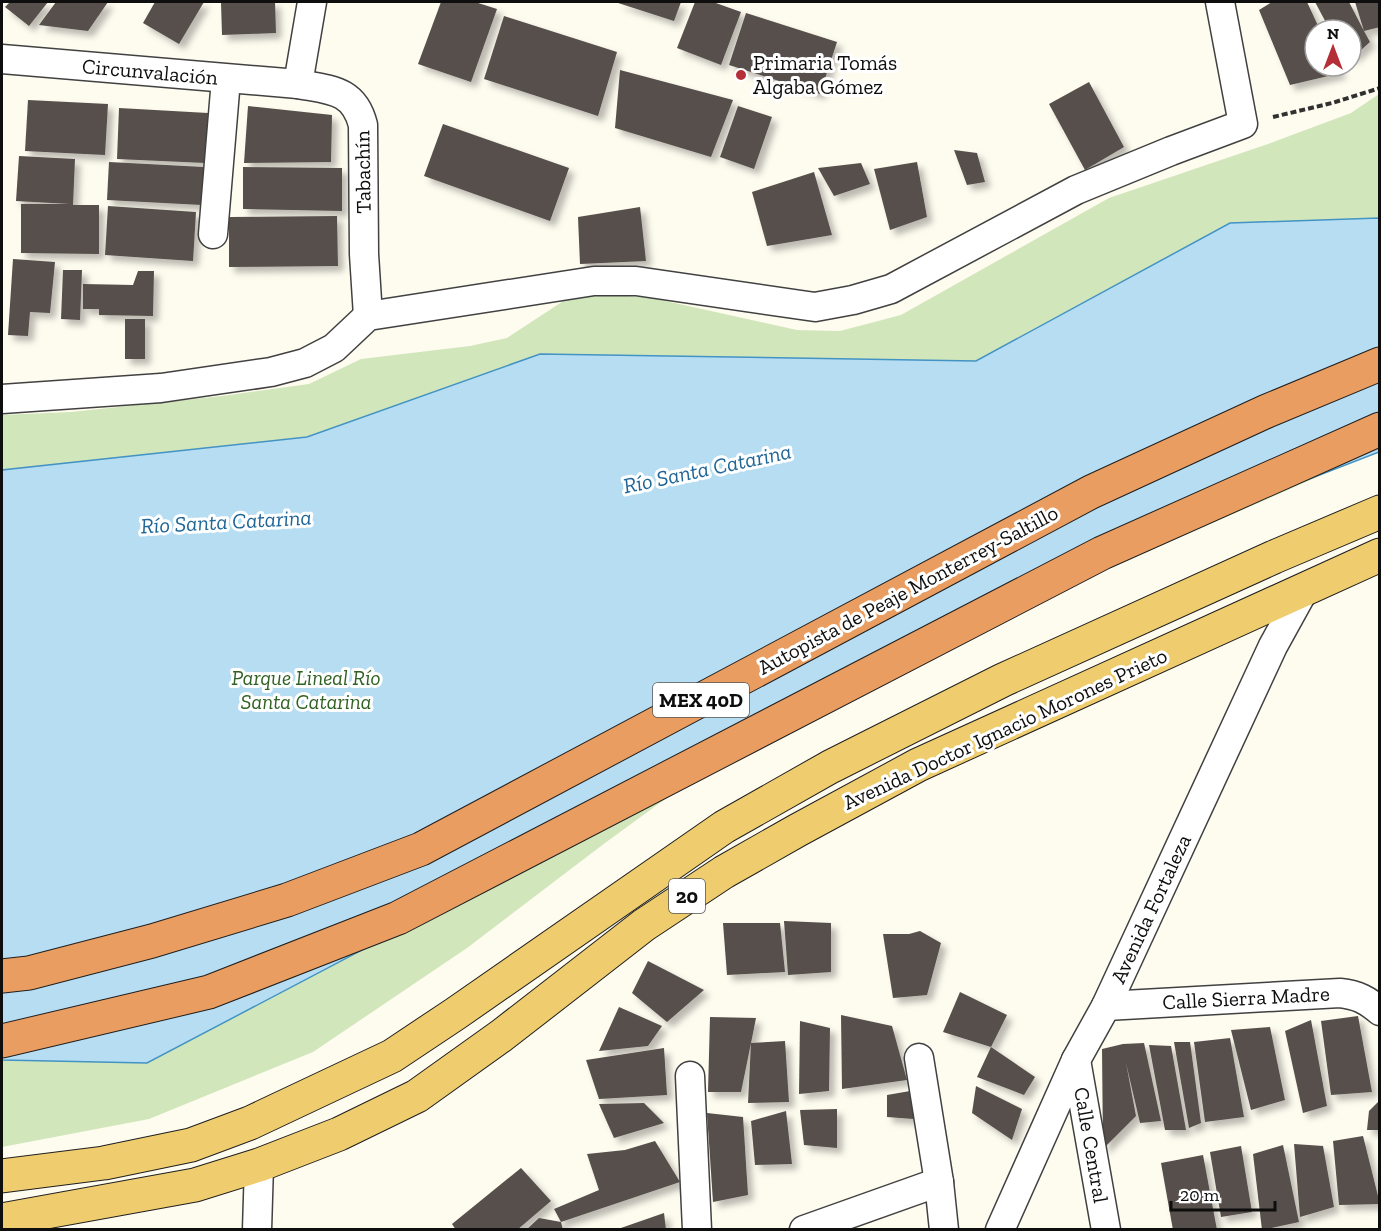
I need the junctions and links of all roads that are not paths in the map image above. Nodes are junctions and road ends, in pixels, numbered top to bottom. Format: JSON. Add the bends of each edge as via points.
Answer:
{"nodes":[{"id":1,"x":312,"y":2,"type":"edge"},
{"id":2,"x":1220,"y":2,"type":"edge"},
{"id":3,"x":2,"y":59,"type":"edge"},
{"id":4,"x":225,"y":79,"type":"junction"},
{"id":5,"x":298,"y":84,"type":"junction"},
{"id":6,"x":213,"y":234,"type":"dead end"},
{"id":7,"x":368,"y":316,"type":"junction"},
{"id":8,"x":1380,"y":364,"type":"edge"},
{"id":9,"x":2,"y":399,"type":"edge"},
{"id":10,"x":1380,"y":429,"type":"edge"},
{"id":11,"x":1380,"y":512,"type":"edge"},
{"id":12,"x":1380,"y":555,"type":"edge"},
{"id":13,"x":1305,"y":588,"type":"junction"},
{"id":14,"x":2,"y":976,"type":"edge"},
{"id":15,"x":1106,"y":1006,"type":"junction"},
{"id":16,"x":1380,"y":1011,"type":"edge"},
{"id":17,"x":2,"y":1041,"type":"edge"},
{"id":18,"x":919,"y":1058,"type":"dead end"},
{"id":19,"x":1076,"y":1060,"type":"junction"},
{"id":20,"x":690,"y":1076,"type":"dead end"},
{"id":21,"x":259,"y":1165,"type":"junction"},
{"id":22,"x":2,"y":1176,"type":"edge"},
{"id":23,"x":939,"y":1182,"type":"junction"},
{"id":24,"x":2,"y":1220,"type":"edge"},
{"id":25,"x":257,"y":1230,"type":"edge"},
{"id":26,"x":697,"y":1230,"type":"edge"},
{"id":27,"x":804,"y":1230,"type":"edge"},
{"id":28,"x":944,"y":1230,"type":"edge"},
{"id":29,"x":1000,"y":1230,"type":"edge"},
{"id":30,"x":1106,"y":1230,"type":"edge"}],
"edges":[{"from":1,"to":5,"type":"street"},
{"from":2,"to":7,"type":"street","via":[[1243,124],[1076,190],[891,289],[815,307],[636,281],[594,281]]},
{"from":3,"to":4,"type":"street","name":"Circunvalación"},
{"from":4,"to":5,"type":"street","name":"Circunvalación"},
{"from":4,"to":6,"type":"street"},
{"from":5,"to":7,"type":"street","name":"Tabachín","via":[[335,91],[352,100],[360,113]]},
{"from":7,"to":9,"type":"street","via":[[334,348],[305,363],[271,372],[161,388]]},
{"from":8,"to":14,"type":"highway","name":"Autopista de Peaje Monterrey-Saltillo","number":"MEX 40D","via":[[1091,492],[421,849],[287,900],[152,941]]},
{"from":10,"to":17,"type":"highway","number":"MEX 40D","via":[[1102,553],[399,918],[209,992]]},
{"from":11,"to":22,"type":"main road","name":"Avenida Doctor Ignacio Morones Prieto","number":"20","via":[[1003,680],[830,767],[724,827],[392,1056],[250,1123],[191,1145],[104,1163]]},
{"from":12,"to":13,"type":"main road","name":"Avenida Doctor Ignacio Morones Prieto","number":"20"},
{"from":13,"to":15,"type":"street","name":"Avenida Fortaleza","via":[[1273,646]]},
{"from":13,"to":21,"type":"main road","name":"Avenida Doctor Ignacio Morones Prieto","number":"20","via":[[918,765],[798,830],[724,872],[644,925],[417,1096],[339,1134]]},
{"from":15,"to":16,"type":"street","name":"Calle Sierra Madre","via":[[1341,993],[1368,1000]]},
{"from":15,"to":19,"type":"street","name":"Avenida Fortaleza"},
{"from":18,"to":23,"type":"street"},
{"from":19,"to":29,"type":"street","name":"Avenida Fortaleza"},
{"from":19,"to":30,"type":"street","name":"Calle Central"},
{"from":20,"to":26,"type":"street"},
{"from":21,"to":24,"type":"main road","name":"Avenida Doctor Ignacio Morones Prieto","number":"20","via":[[195,1185]]},
{"from":21,"to":25,"type":"street"},
{"from":23,"to":27,"type":"street"},
{"from":23,"to":28,"type":"street"}]}
